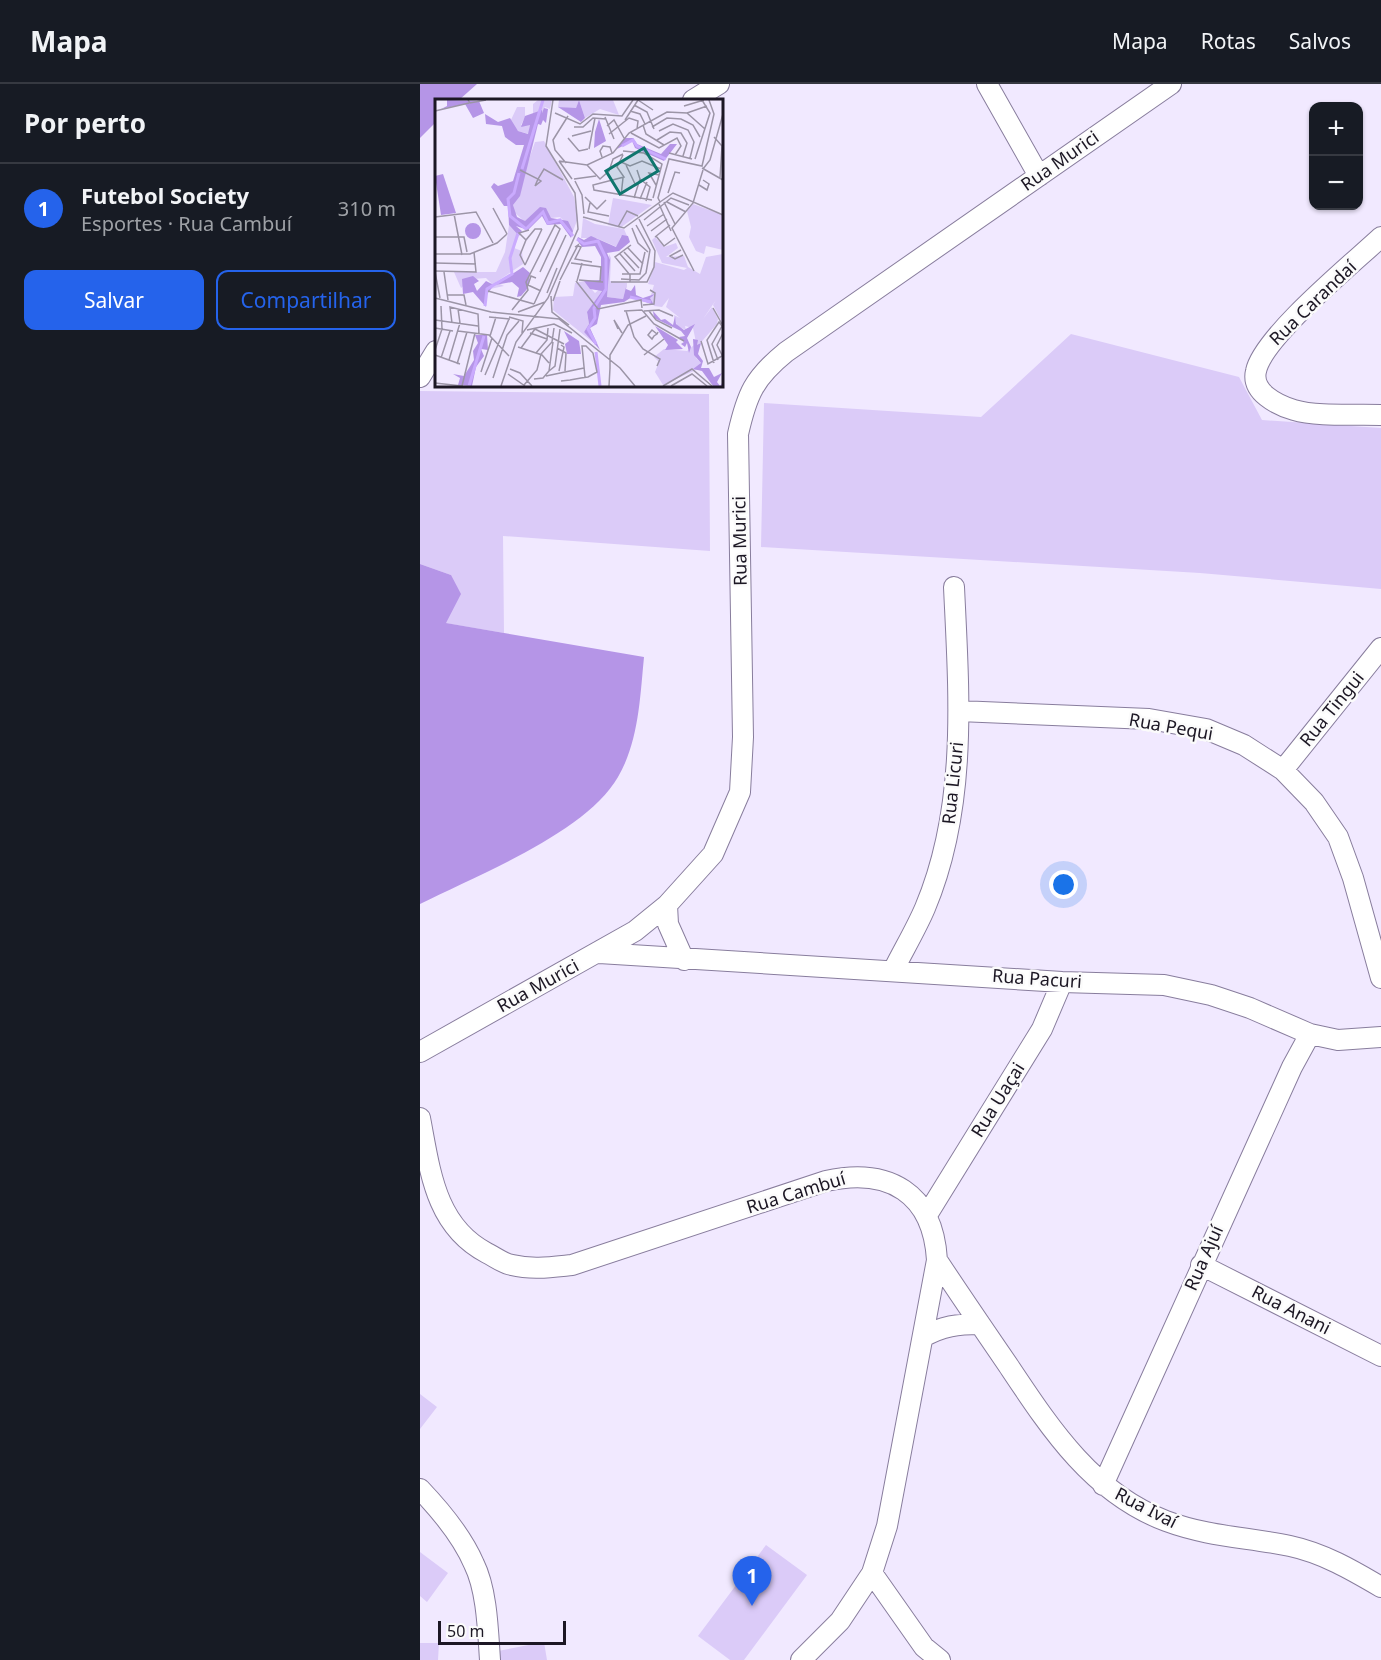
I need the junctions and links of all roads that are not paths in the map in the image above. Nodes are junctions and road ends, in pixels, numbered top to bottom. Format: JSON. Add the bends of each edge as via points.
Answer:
{"nodes":[{"id":1,"x":719,"y":84,"type":"edge"},
{"id":2,"x":987,"y":84,"type":"edge"},
{"id":3,"x":1172,"y":84,"type":"edge"},
{"id":4,"x":695,"y":99,"type":"edge"},
{"id":5,"x":1039,"y":176,"type":"junction"},
{"id":6,"x":1381,"y":237,"type":"edge"},
{"id":7,"x":435,"y":353,"type":"edge"},
{"id":8,"x":420,"y":377,"type":"edge"},
{"id":9,"x":1381,"y":415,"type":"edge"},
{"id":10,"x":954,"y":587,"type":"dead end"},
{"id":11,"x":1381,"y":648,"type":"edge"},
{"id":12,"x":959,"y":711,"type":"junction"},
{"id":13,"x":1283,"y":770,"type":"junction"},
{"id":14,"x":667,"y":905,"type":"junction"},
{"id":15,"x":599,"y":953,"type":"junction"},
{"id":16,"x":684,"y":960,"type":"junction"},
{"id":17,"x":894,"y":969,"type":"junction"},
{"id":18,"x":1381,"y":978,"type":"edge"},
{"id":19,"x":1062,"y":981,"type":"junction"},
{"id":20,"x":1310,"y":1034,"type":"junction"},
{"id":21,"x":1381,"y":1037,"type":"edge"},
{"id":22,"x":420,"y":1052,"type":"edge"},
{"id":23,"x":420,"y":1118,"type":"edge"},
{"id":24,"x":927,"y":1215,"type":"junction"},
{"id":25,"x":937,"y":1260,"type":"junction"},
{"id":26,"x":1201,"y":1265,"type":"junction"},
{"id":27,"x":980,"y":1324,"type":"junction"},
{"id":28,"x":923,"y":1337,"type":"junction"},
{"id":29,"x":1381,"y":1356,"type":"edge"},
{"id":30,"x":1102,"y":1485,"type":"junction"},
{"id":31,"x":420,"y":1489,"type":"edge"},
{"id":32,"x":872,"y":1573,"type":"junction"},
{"id":33,"x":1381,"y":1587,"type":"edge"},
{"id":34,"x":490,"y":1660,"type":"edge"},
{"id":35,"x":801,"y":1660,"type":"edge"},
{"id":36,"x":940,"y":1660,"type":"edge"}],
"edges":[{"from":1,"to":4,"type":"street"},
{"from":2,"to":5,"type":"street"},
{"from":3,"to":5,"type":"street","name":"Rua Murici"},
{"from":5,"to":14,"type":"street","name":"Rua Murici","via":[[786,351],[762,371],[745,402],[738,434],[743,736],[740,792],[713,854]]},
{"from":6,"to":9,"type":"street","name":"Rua Carandaí","via":[[1276,335],[1255,373],[1260,391],[1296,411]]},
{"from":7,"to":8,"type":"street"},
{"from":10,"to":12,"type":"street","name":"Rua Licuri"},
{"from":11,"to":13,"type":"street","name":"Rua Tingui"},
{"from":12,"to":13,"type":"street","name":"Rua Pequi","via":[[1149,718],[1206,729]]},
{"from":12,"to":17,"type":"street","name":"Rua Licuri","via":[[957,773],[947,837],[925,907]]},
{"from":13,"to":18,"type":"street","name":"Rua Pequi","via":[[1314,802],[1338,837]]},
{"from":14,"to":15,"type":"street","name":"Rua Murici"},
{"from":14,"to":16,"type":"street","via":[[668,924]]},
{"from":15,"to":16,"type":"street","name":"Rua Pacuri"},
{"from":15,"to":22,"type":"street","name":"Rua Murici"},
{"from":16,"to":17,"type":"street","name":"Rua Pacuri"},
{"from":17,"to":19,"type":"street","name":"Rua Pacuri"},
{"from":19,"to":20,"type":"street","name":"Rua Pacuri","via":[[1164,985],[1211,995]]},
{"from":19,"to":24,"type":"street","name":"Rua Uaçai","via":[[1042,1029]]},
{"from":20,"to":21,"type":"street","name":"Rua Pacuri","via":[[1338,1040]]},
{"from":20,"to":26,"type":"street","name":"Rua Ajuí"},
{"from":23,"to":24,"type":"street","name":"Rua Cambuí","via":[[443,1212],[459,1234],[510,1265],[573,1265],[826,1181],[853,1176],[879,1179],[908,1194]]},
{"from":24,"to":25,"type":"street","name":"Rua Cambuí","via":[[935,1235]]},
{"from":25,"to":27,"type":"street","name":"Rua Ivaí"},
{"from":25,"to":28,"type":"street","name":"Rua Cambuí"},
{"from":26,"to":29,"type":"street","name":"Rua Anani"},
{"from":26,"to":30,"type":"street","name":"Rua Ajuí"},
{"from":27,"to":28,"type":"street","via":[[955,1324]]},
{"from":27,"to":30,"type":"street","name":"Rua Ivaí","via":[[1044,1420]]},
{"from":28,"to":32,"type":"street","name":"Rua Cambuí","via":[[887,1526]]},
{"from":30,"to":33,"type":"street","name":"Rua Ivaí","via":[[1164,1521],[1207,1535],[1292,1546],[1334,1560]]},
{"from":31,"to":34,"type":"street","via":[[444,1514],[475,1565]]},
{"from":32,"to":35,"type":"street","name":"Rua Cambuí","via":[[840,1621]]},
{"from":32,"to":36,"type":"street","via":[[924,1647]]}]}
